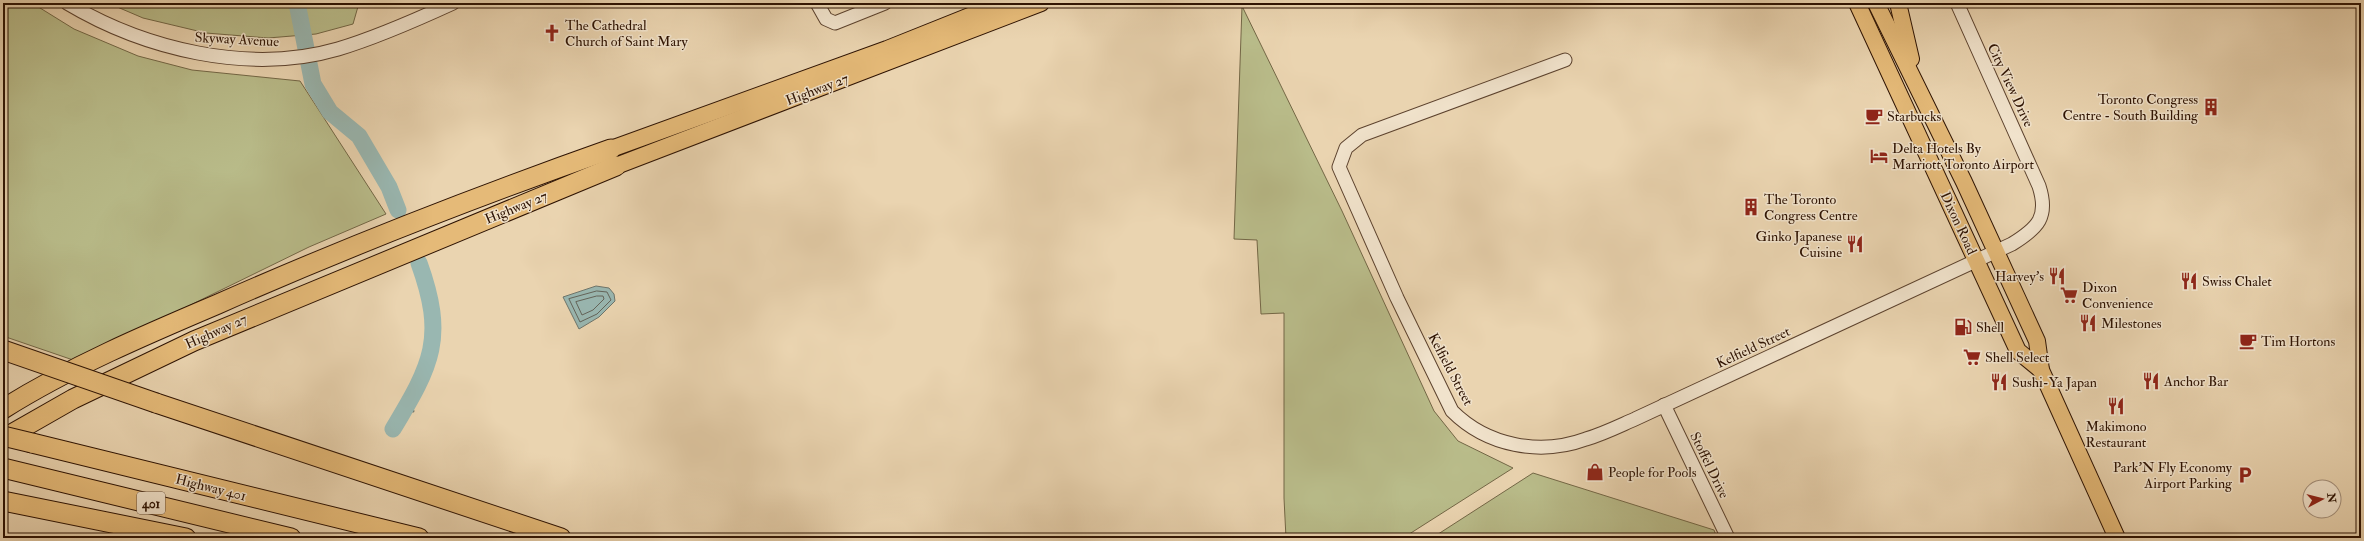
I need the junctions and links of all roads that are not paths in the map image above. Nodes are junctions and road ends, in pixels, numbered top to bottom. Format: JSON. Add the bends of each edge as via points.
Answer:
{"nodes":[{"id":1,"x":67,"y":3,"type":"edge"},
{"id":2,"x":454,"y":3,"type":"edge"},
{"id":3,"x":817,"y":3,"type":"edge"},
{"id":4,"x":885,"y":3,"type":"edge"},
{"id":5,"x":1002,"y":3,"type":"edge"},
{"id":6,"x":1041,"y":3,"type":"edge"},
{"id":7,"x":1857,"y":3,"type":"edge"},
{"id":8,"x":1876,"y":3,"type":"edge"},
{"id":9,"x":1898,"y":3,"type":"edge"},
{"id":10,"x":1957,"y":3,"type":"edge"},
{"id":11,"x":1889,"y":29,"type":"junction"},
{"id":12,"x":1874,"y":37,"type":"junction"},
{"id":13,"x":1565,"y":60,"type":"dead end"},
{"id":14,"x":1919,"y":90,"type":"junction"},
{"id":15,"x":614,"y":158,"type":"junction"},
{"id":16,"x":1996,"y":251,"type":"junction"},
{"id":17,"x":1976,"y":260,"type":"junction"},
{"id":18,"x":3,"y":350,"type":"edge"},
{"id":19,"x":2041,"y":370,"type":"junction"},
{"id":20,"x":1664,"y":405,"type":"junction"},
{"id":21,"x":3,"y":410,"type":"edge"},
{"id":22,"x":3,"y":436,"type":"edge"},
{"id":23,"x":3,"y":439,"type":"edge"},
{"id":24,"x":7,"y":469,"type":"edge"},
{"id":25,"x":3,"y":501,"type":"edge"},
{"id":26,"x":186,"y":538,"type":"edge"},
{"id":27,"x":291,"y":538,"type":"edge"},
{"id":28,"x":419,"y":538,"type":"edge"},
{"id":29,"x":561,"y":538,"type":"edge"},
{"id":30,"x":1728,"y":538,"type":"edge"},
{"id":31,"x":2117,"y":538,"type":"edge"}],
"edges":[{"from":1,"to":2,"type":"street","name":"Skyway Avenue","via":[[137,37],[193,53],[262,59],[337,49]]},
{"from":3,"to":4,"type":"street","via":[[826,18],[835,23]]},
{"from":5,"to":15,"type":"main road","name":"Highway 27"},
{"from":6,"to":15,"type":"main road","name":"Highway 27"},
{"from":7,"to":12,"type":"main road","name":"Dixon Road"},
{"from":8,"to":11,"type":"main road","name":"Dixon Road"},
{"from":9,"to":14,"type":"main road"},
{"from":10,"to":16,"type":"street","name":"City View Drive","via":[[2036,178],[2044,202],[2043,215],[2035,227],[2017,241]]},
{"from":11,"to":12,"type":"main road"},
{"from":11,"to":14,"type":"main road","name":"Dixon Road"},
{"from":12,"to":17,"type":"main road","name":"Dixon Road"},
{"from":13,"to":20,"type":"street","name":"Kelfield Street","via":[[1362,135],[1346,148],[1339,167],[1444,395],[1452,411],[1463,422],[1499,441],[1550,448],[1585,440]]},
{"from":14,"to":16,"type":"main road","name":"Dixon Road"},
{"from":15,"to":21,"type":"highway","name":"Highway 27","via":[[433,214],[291,272],[109,354]]},
{"from":15,"to":23,"type":"highway","name":"Highway 27","via":[[194,341],[60,406]]},
{"from":16,"to":17,"type":"street","name":"Kelfield Street"},
{"from":16,"to":19,"type":"main road","name":"Dixon Road","via":[[2037,341]]},
{"from":17,"to":19,"type":"main road","name":"Dixon Road","via":[[2018,351]]},
{"from":17,"to":20,"type":"street","name":"Kelfield Street"},
{"from":18,"to":29,"type":"highway","bridge":true,"via":[[156,404]]},
{"from":19,"to":31,"type":"main road","name":"Dixon Road"},
{"from":20,"to":30,"type":"street","name":"Stoffel Drive"},
{"from":22,"to":28,"type":"highway","name":"Highway 401","number":"401","bridge":true},
{"from":24,"to":27,"type":"highway","number":"401"},
{"from":25,"to":26,"type":"highway"}]}
